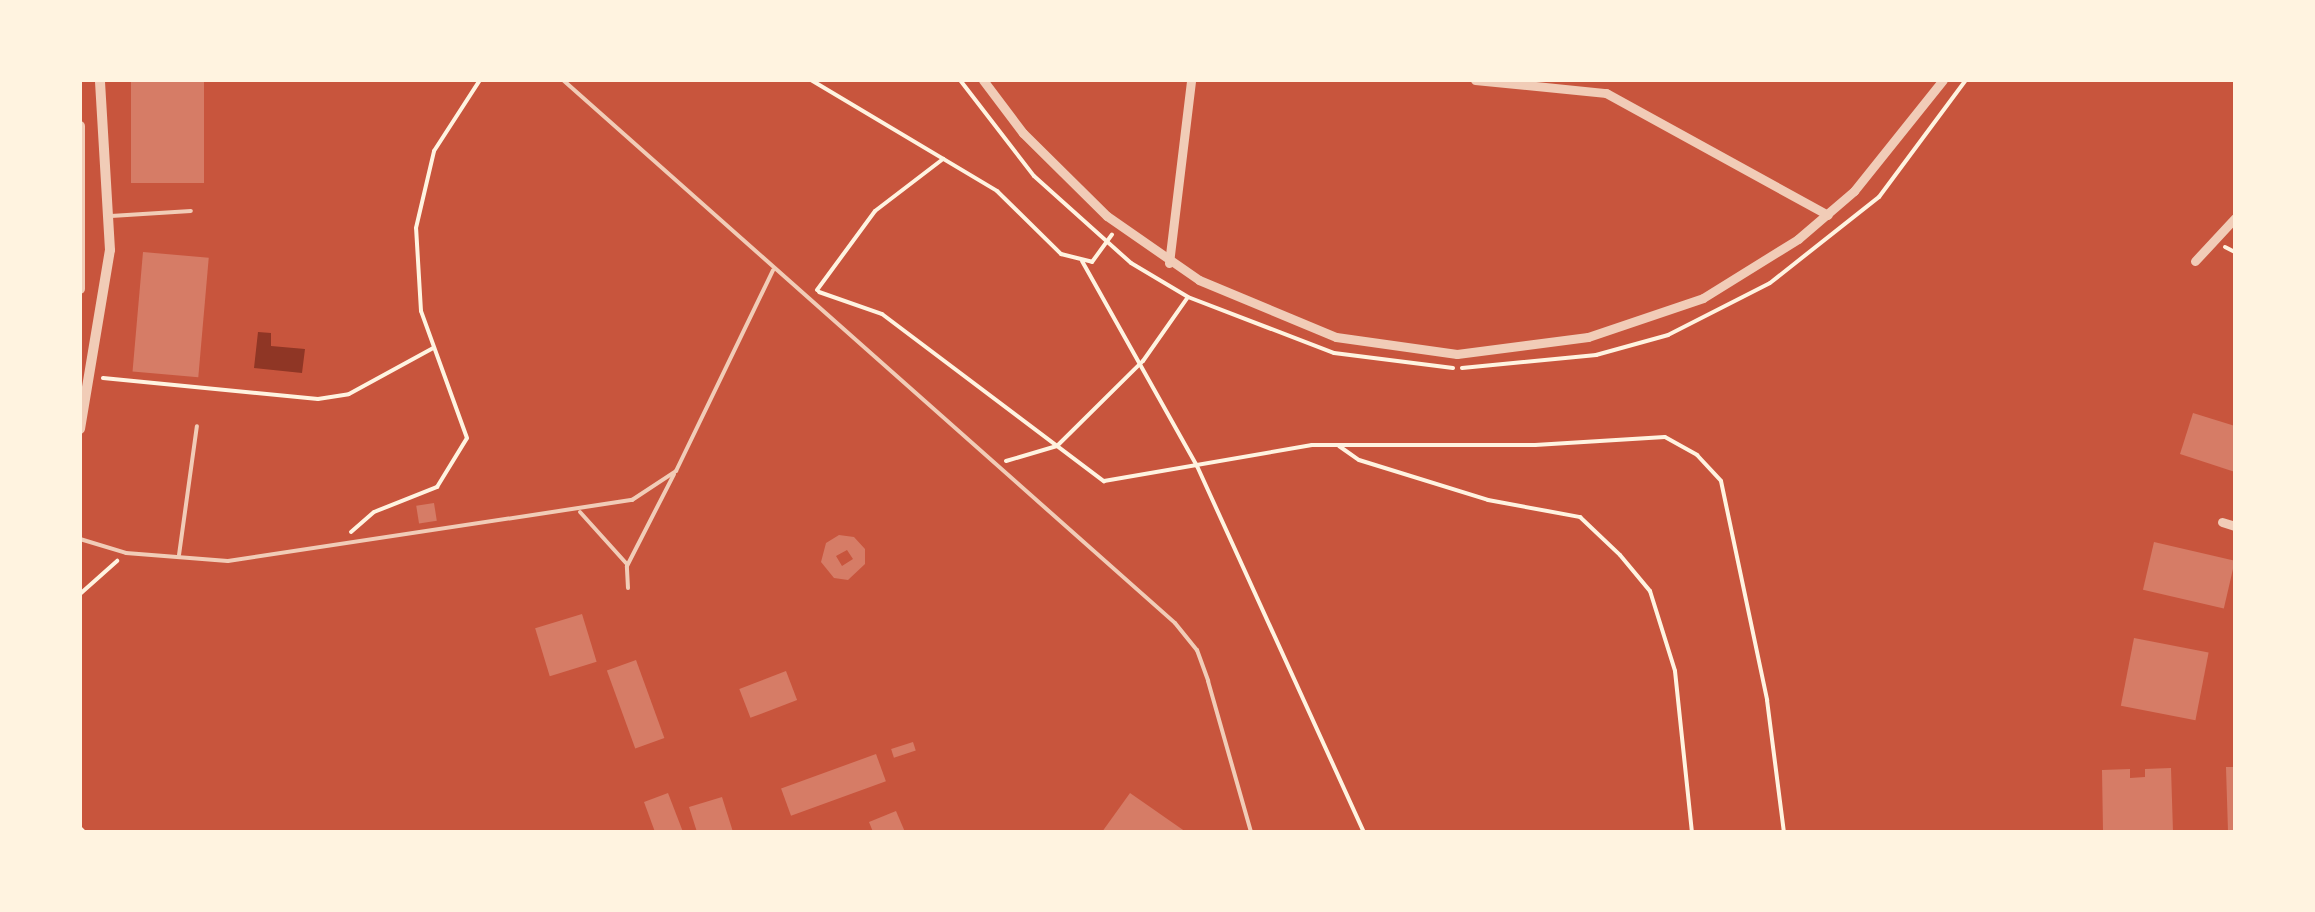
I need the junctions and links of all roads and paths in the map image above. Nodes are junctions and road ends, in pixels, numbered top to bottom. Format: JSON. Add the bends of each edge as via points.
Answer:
{"nodes":[{"id":1,"x":100,"y":80,"type":"edge"},
{"id":2,"x":480,"y":80,"type":"edge"},
{"id":3,"x":562,"y":80,"type":"edge"},
{"id":4,"x":811,"y":80,"type":"edge"},
{"id":5,"x":960,"y":80,"type":"edge"},
{"id":6,"x":982,"y":80,"type":"edge"},
{"id":7,"x":1190,"y":80,"type":"edge"},
{"id":8,"x":1474,"y":80,"type":"edge"},
{"id":9,"x":1608,"y":80,"type":"edge"},
{"id":10,"x":1943,"y":80,"type":"edge"},
{"id":11,"x":1966,"y":80,"type":"edge"},
{"id":12,"x":1606,"y":93,"type":"junction"},
{"id":13,"x":80,"y":126,"type":"edge"},
{"id":14,"x":944,"y":159,"type":"junction"},
{"id":15,"x":192,"y":212,"type":"dead end"},
{"id":16,"x":1828,"y":214,"type":"junction"},
{"id":17,"x":110,"y":216,"type":"junction"},
{"id":18,"x":2235,"y":218,"type":"edge"},
{"id":19,"x":1118,"y":226,"type":"junction"},
{"id":20,"x":1106,"y":242,"type":"junction"},
{"id":21,"x":1082,"y":261,"type":"junction"},
{"id":22,"x":2195,"y":261,"type":"dead end"},
{"id":23,"x":1169,"y":263,"type":"junction"},
{"id":24,"x":774,"y":269,"type":"junction"},
{"id":25,"x":80,"y":290,"type":"edge"},
{"id":26,"x":814,"y":293,"type":"junction"},
{"id":27,"x":805,"y":296,"type":"junction"},
{"id":28,"x":1188,"y":297,"type":"junction"},
{"id":29,"x":433,"y":348,"type":"junction"},
{"id":30,"x":1143,"y":362,"type":"junction"},
{"id":31,"x":93,"y":376,"type":"junction"},
{"id":32,"x":197,"y":426,"type":"dead end"},
{"id":33,"x":80,"y":429,"type":"edge"},
{"id":34,"x":1336,"y":444,"type":"junction"},
{"id":35,"x":1058,"y":446,"type":"junction"},
{"id":36,"x":998,"y":466,"type":"junction"},
{"id":37,"x":1198,"y":466,"type":"junction"},
{"id":38,"x":676,"y":471,"type":"junction"},
{"id":39,"x":580,"y":512,"type":"junction"},
{"id":40,"x":2222,"y":522,"type":"dead end"},
{"id":41,"x":2235,"y":526,"type":"edge"},
{"id":42,"x":80,"y":539,"type":"edge"},
{"id":43,"x":350,"y":544,"type":"junction"},
{"id":44,"x":126,"y":552,"type":"junction"},
{"id":45,"x":179,"y":557,"type":"junction"},
{"id":46,"x":627,"y":566,"type":"junction"},
{"id":47,"x":628,"y":588,"type":"dead end"},
{"id":48,"x":80,"y":594,"type":"edge"},
{"id":49,"x":1252,"y":832,"type":"edge"},
{"id":50,"x":1364,"y":832,"type":"edge"},
{"id":51,"x":1692,"y":832,"type":"edge"},
{"id":52,"x":1784,"y":832,"type":"edge"}],
"edges":[{"from":1,"to":17,"type":"street"},
{"from":2,"to":29,"type":"path","via":[[434,151],[423,188],[415,285]]},
{"from":3,"to":24,"type":"lane"},
{"from":4,"to":14,"type":"path"},
{"from":5,"to":20,"type":"path","via":[[1034,176]]},
{"from":6,"to":19,"type":"street","via":[[1023,134]]},
{"from":7,"to":23,"type":"street"},
{"from":8,"to":12,"type":"street"},
{"from":9,"to":12,"type":"street"},
{"from":10,"to":16,"type":"street","via":[[1900,140]]},
{"from":11,"to":28,"type":"path","via":[[1913,158],[1830,241],[1730,304],[1668,334],[1614,350],[1502,368],[1418,368],[1278,336]]},
{"from":12,"to":16,"type":"street"},
{"from":13,"to":25,"type":"street"},
{"from":14,"to":21,"type":"path","via":[[997,191],[1061,254]]},
{"from":14,"to":26,"type":"path","via":[[875,211]]},
{"from":15,"to":17,"type":"lane"},
{"from":16,"to":23,"type":"street","via":[[1703,298],[1620,329],[1503,352],[1411,351],[1336,337],[1252,307]]},
{"from":17,"to":31,"type":"street"},
{"from":18,"to":22,"type":"street"},
{"from":19,"to":20,"type":"path"},
{"from":19,"to":23,"type":"street"},
{"from":20,"to":21,"type":"path","via":[[1092,262]]},
{"from":20,"to":28,"type":"path"},
{"from":21,"to":30,"type":"path"},
{"from":24,"to":27,"type":"lane"},
{"from":24,"to":38,"type":"lane"},
{"from":26,"to":27,"type":"path"},
{"from":26,"to":35,"type":"path","via":[[855,300],[882,314]]},
{"from":27,"to":36,"type":"lane"},
{"from":28,"to":30,"type":"path"},
{"from":29,"to":31,"type":"path","via":[[349,394],[318,400]]},
{"from":29,"to":43,"type":"path","via":[[464,421],[459,459],[438,487],[359,520]]},
{"from":30,"to":35,"type":"path"},
{"from":30,"to":37,"type":"path"},
{"from":31,"to":33,"type":"street"},
{"from":32,"to":45,"type":"lane"},
{"from":34,"to":37,"type":"path"},
{"from":34,"to":51,"type":"path","via":[[1359,460],[1488,500],[1580,517],[1620,555],[1650,591],[1675,671]]},
{"from":34,"to":52,"type":"path","via":[[1535,446],[1666,437],[1697,455],[1720,482],[1767,700]]},
{"from":35,"to":36,"type":"path"},
{"from":35,"to":37,"type":"path","via":[[1104,481]]},
{"from":36,"to":49,"type":"lane","via":[[1197,650]]},
{"from":37,"to":50,"type":"path"},
{"from":38,"to":39,"type":"lane","via":[[632,500]]},
{"from":38,"to":46,"type":"lane"},
{"from":39,"to":43,"type":"lane"},
{"from":39,"to":46,"type":"lane"},
{"from":40,"to":41,"type":"street"},
{"from":42,"to":44,"type":"lane"},
{"from":43,"to":45,"type":"lane","via":[[228,560]]},
{"from":44,"to":45,"type":"lane"},
{"from":44,"to":48,"type":"path"},
{"from":46,"to":47,"type":"lane"}]}
